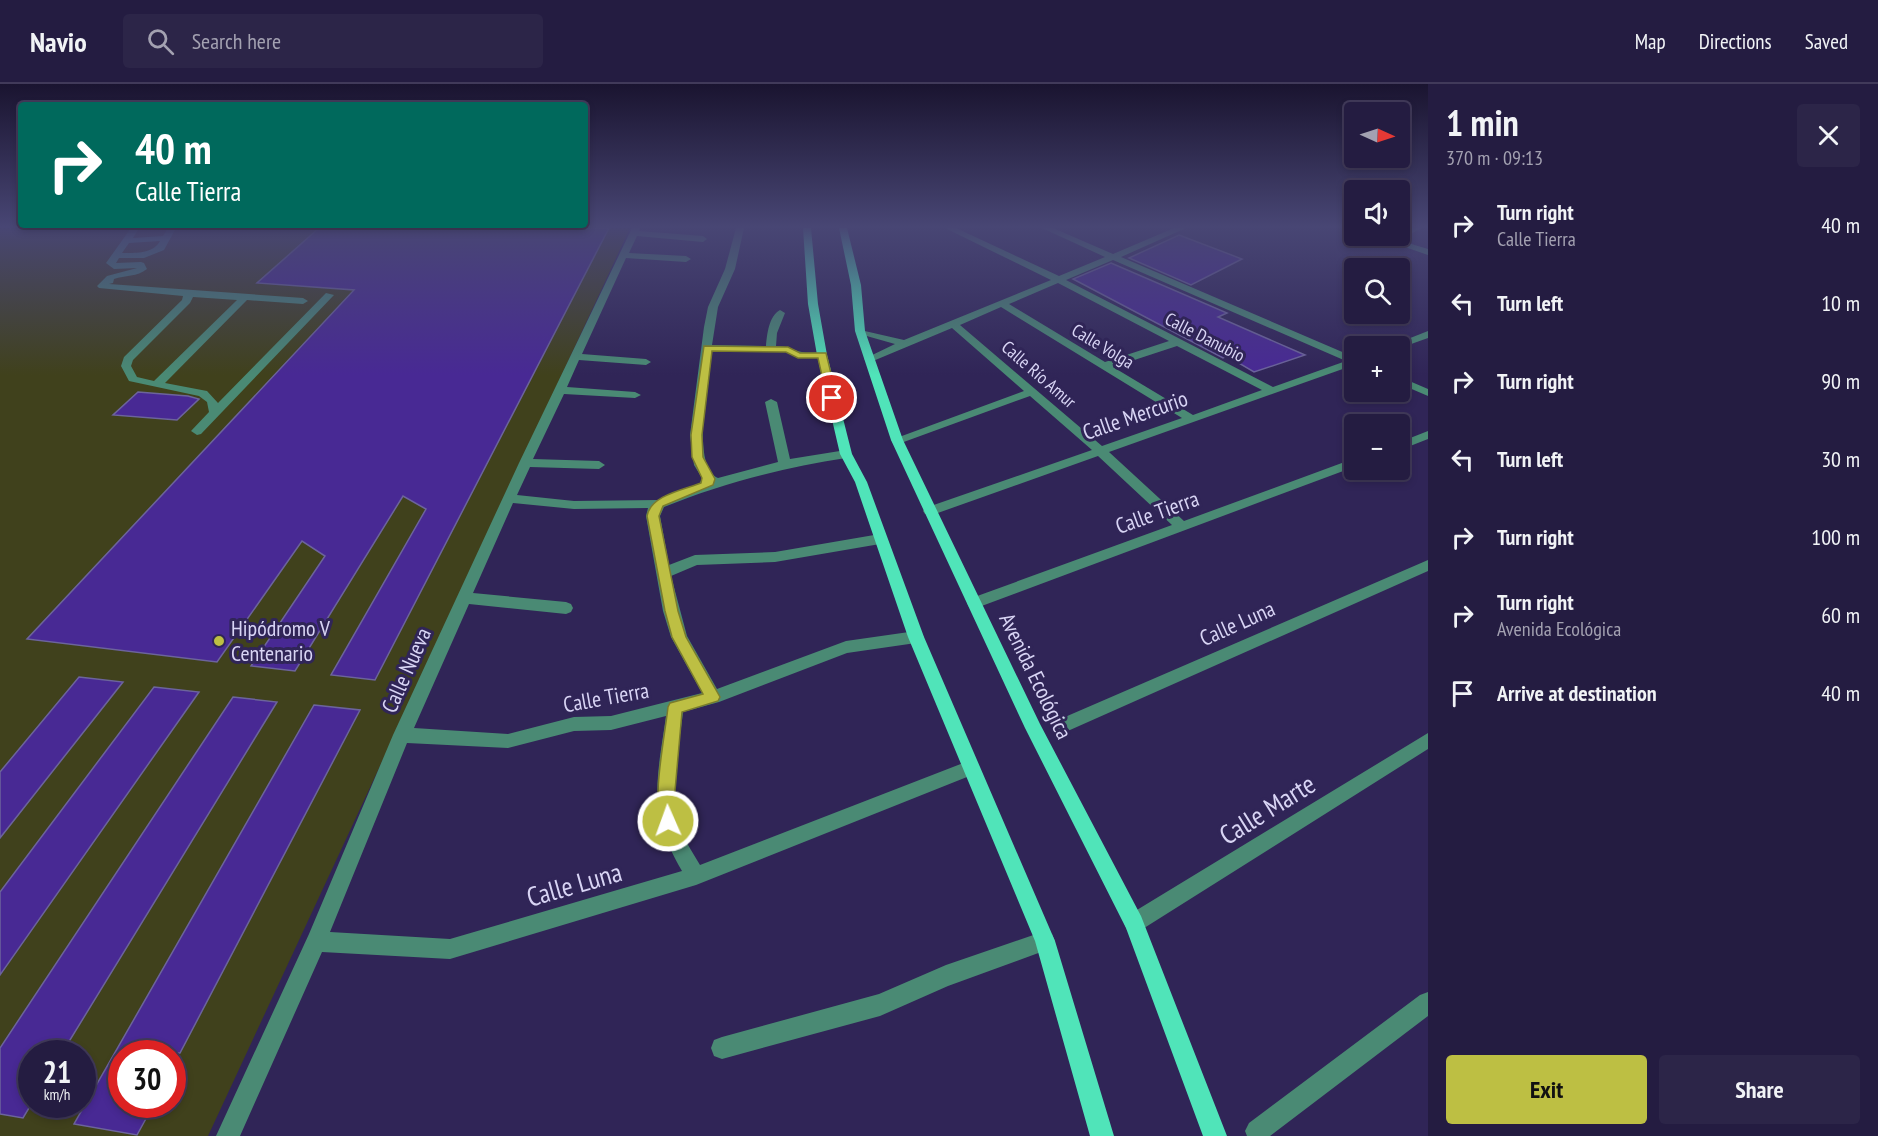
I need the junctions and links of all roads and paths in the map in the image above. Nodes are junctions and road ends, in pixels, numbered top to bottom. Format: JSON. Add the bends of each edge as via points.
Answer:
{"nodes":[{"id":1,"x":111,"y":277,"type":"edge"},
{"id":2,"x":614,"y":277,"type":"edge"},
{"id":3,"x":726,"y":277,"type":"edge"},
{"id":4,"x":810,"y":277,"type":"edge"},
{"id":5,"x":854,"y":277,"type":"edge"},
{"id":6,"x":1053,"y":277,"type":"edge"},
{"id":7,"x":1062,"y":277,"type":"edge"},
{"id":8,"x":1163,"y":277,"type":"edge"},
{"id":9,"x":1057,"y":279,"type":"junction"},
{"id":10,"x":189,"y":294,"type":"junction"},
{"id":11,"x":329,"y":295,"type":"dead end"},
{"id":12,"x":244,"y":298,"type":"junction"},
{"id":13,"x":303,"y":301,"type":"dead end"},
{"id":14,"x":1000,"y":303,"type":"junction"},
{"id":15,"x":780,"y":313,"type":"dead end"},
{"id":16,"x":952,"y":323,"type":"junction"},
{"id":17,"x":860,"y":331,"type":"junction"},
{"id":18,"x":1428,"y":334,"type":"edge"},
{"id":19,"x":1410,"y":341,"type":"edge"},
{"id":20,"x":1177,"y":342,"type":"junction"},
{"id":21,"x":902,"y":343,"type":"junction"},
{"id":22,"x":708,"y":348,"type":"junction"},
{"id":23,"x":771,"y":349,"type":"junction"},
{"id":24,"x":822,"y":355,"type":"junction"},
{"id":25,"x":576,"y":357,"type":"junction"},
{"id":26,"x":1344,"y":358,"type":"edge"},
{"id":27,"x":869,"y":359,"type":"junction"},
{"id":28,"x":646,"y":362,"type":"dead end"},
{"id":29,"x":1104,"y":366,"type":"junction"},
{"id":30,"x":1344,"y":366,"type":"edge"},
{"id":31,"x":156,"y":385,"type":"junction"},
{"id":32,"x":1410,"y":385,"type":"edge"},
{"id":33,"x":560,"y":390,"type":"junction"},
{"id":34,"x":1032,"y":392,"type":"junction"},
{"id":35,"x":1274,"y":392,"type":"junction"},
{"id":36,"x":1428,"y":393,"type":"edge"},
{"id":37,"x":635,"y":395,"type":"dead end"},
{"id":38,"x":771,"y":402,"type":"dead end"},
{"id":39,"x":215,"y":412,"type":"junction"},
{"id":40,"x":1190,"y":418,"type":"junction"},
{"id":41,"x":197,"y":431,"type":"dead end"},
{"id":42,"x":1428,"y":435,"type":"edge"},
{"id":43,"x":897,"y":440,"type":"junction"},
{"id":44,"x":1410,"y":442,"type":"edge"},
{"id":45,"x":1099,"y":450,"type":"junction"},
{"id":46,"x":846,"y":454,"type":"junction"},
{"id":47,"x":525,"y":463,"type":"junction"},
{"id":48,"x":785,"y":464,"type":"junction"},
{"id":49,"x":599,"y":465,"type":"dead end"},
{"id":50,"x":1344,"y":467,"type":"edge"},
{"id":51,"x":711,"y":482,"type":"junction"},
{"id":52,"x":509,"y":498,"type":"junction"},
{"id":53,"x":659,"y":504,"type":"junction"},
{"id":54,"x":930,"y":511,"type":"junction"},
{"id":55,"x":1182,"y":527,"type":"junction"},
{"id":56,"x":880,"y":539,"type":"junction"},
{"id":57,"x":1428,"y":565,"type":"edge"},
{"id":58,"x":664,"y":573,"type":"junction"},
{"id":59,"x":464,"y":598,"type":"junction"},
{"id":60,"x":974,"y":603,"type":"junction"},
{"id":61,"x":566,"y":608,"type":"dead end"},
{"id":62,"x":916,"y":637,"type":"junction"},
{"id":63,"x":713,"y":697,"type":"junction"},
{"id":64,"x":675,"y":707,"type":"junction"},
{"id":65,"x":1064,"y":725,"type":"dead end"},
{"id":66,"x":402,"y":735,"type":"junction"},
{"id":67,"x":1428,"y":740,"type":"edge"},
{"id":68,"x":971,"y":768,"type":"junction"},
{"id":69,"x":696,"y":876,"type":"junction"},
{"id":70,"x":1134,"y":923,"type":"junction"},
{"id":71,"x":316,"y":941,"type":"junction"},
{"id":72,"x":1045,"y":941,"type":"junction"},
{"id":73,"x":1428,"y":1003,"type":"edge"},
{"id":74,"x":722,"y":1048,"type":"dead end"},
{"id":75,"x":1257,"y":1131,"type":"dead end"},
{"id":76,"x":228,"y":1136,"type":"edge"},
{"id":77,"x":1102,"y":1136,"type":"edge"},
{"id":78,"x":1215,"y":1136,"type":"edge"}],
"edges":[{"from":1,"to":10,"type":"street","via":[[102,286]]},
{"from":2,"to":25,"type":"street","name":"Calle Nueva"},
{"from":3,"to":22,"type":"street","via":[[713,307]]},
{"from":4,"to":24,"type":"main road"},
{"from":5,"to":17,"type":"main road","name":"Avenida Ecológica"},
{"from":6,"to":9,"type":"street","name":"Calle Danubio"},
{"from":7,"to":9,"type":"street"},
{"from":8,"to":26,"type":"street"},
{"from":9,"to":14,"type":"street"},
{"from":9,"to":20,"type":"street","name":"Calle Danubio"},
{"from":10,"to":12,"type":"street"},
{"from":10,"to":31,"type":"street","via":[[185,303],[128,358],[126,366],[133,379]]},
{"from":11,"to":39,"type":"street"},
{"from":12,"to":13,"type":"street"},
{"from":12,"to":31,"type":"street"},
{"from":14,"to":16,"type":"street"},
{"from":14,"to":29,"type":"street","name":"Calle Volga"},
{"from":15,"to":23,"type":"street"},
{"from":16,"to":21,"type":"street"},
{"from":16,"to":34,"type":"street","name":"Calle Río Amur"},
{"from":17,"to":21,"type":"street"},
{"from":17,"to":27,"type":"main road","name":"Avenida Ecológica"},
{"from":18,"to":19,"type":"street"},
{"from":20,"to":29,"type":"street"},
{"from":20,"to":35,"type":"street","name":"Calle Danubio"},
{"from":21,"to":27,"type":"street"},
{"from":22,"to":23,"type":"street"},
{"from":22,"to":51,"type":"street","via":[[696,435],[700,465]]},
{"from":23,"to":24,"type":"street","via":[[789,350],[798,356]]},
{"from":24,"to":46,"type":"main road"},
{"from":25,"to":28,"type":"street"},
{"from":25,"to":33,"type":"street","name":"Calle Nueva"},
{"from":27,"to":43,"type":"main road","name":"Avenida Ecológica"},
{"from":29,"to":40,"type":"street","name":"Calle Volga"},
{"from":30,"to":35,"type":"street","name":"Calle Mercurio"},
{"from":31,"to":39,"type":"street","via":[[203,393]]},
{"from":32,"to":36,"type":"street"},
{"from":33,"to":37,"type":"street"},
{"from":33,"to":47,"type":"street","name":"Calle Nueva"},
{"from":34,"to":43,"type":"street"},
{"from":34,"to":45,"type":"street","name":"Calle Río Amur"},
{"from":35,"to":40,"type":"street","name":"Calle Mercurio"},
{"from":38,"to":48,"type":"street"},
{"from":39,"to":41,"type":"street"},
{"from":40,"to":45,"type":"street","name":"Calle Mercurio"},
{"from":42,"to":44,"type":"street"},
{"from":43,"to":54,"type":"main road","name":"Avenida Ecológica"},
{"from":45,"to":54,"type":"street","name":"Calle Mercurio"},
{"from":45,"to":55,"type":"street","name":"Calle Río Amur"},
{"from":46,"to":48,"type":"street"},
{"from":46,"to":56,"type":"main road","via":[[861,482]]},
{"from":47,"to":49,"type":"street"},
{"from":47,"to":52,"type":"street","name":"Calle Nueva"},
{"from":48,"to":51,"type":"street"},
{"from":50,"to":55,"type":"street","name":"Calle Tierra"},
{"from":51,"to":53,"type":"street"},
{"from":52,"to":53,"type":"street","via":[[573,505]]},
{"from":52,"to":59,"type":"street","name":"Calle Nueva"},
{"from":53,"to":58,"type":"street","via":[[653,516]]},
{"from":54,"to":60,"type":"main road","name":"Avenida Ecológica"},
{"from":55,"to":60,"type":"street","name":"Calle Tierra"},
{"from":56,"to":58,"type":"street","via":[[775,557],[695,560]]},
{"from":56,"to":62,"type":"main road"},
{"from":57,"to":65,"type":"street","name":"Calle Luna"},
{"from":58,"to":63,"type":"street","via":[[679,637]]},
{"from":59,"to":61,"type":"street"},
{"from":59,"to":66,"type":"street","name":"Calle Nueva"},
{"from":60,"to":70,"type":"main road","name":"Avenida Ecológica"},
{"from":62,"to":63,"type":"street","name":"Calle Tierra","via":[[846,647]]},
{"from":62,"to":68,"type":"main road"},
{"from":63,"to":64,"type":"street","name":"Calle Tierra"},
{"from":64,"to":66,"type":"street","name":"Calle Tierra","via":[[611,723],[574,724],[508,741]]},
{"from":64,"to":69,"type":"street","via":[[667,811],[675,839]]},
{"from":66,"to":71,"type":"street","name":"Calle Nueva"},
{"from":67,"to":70,"type":"street","name":"Calle Marte"},
{"from":68,"to":69,"type":"street","name":"Calle Luna"},
{"from":68,"to":72,"type":"main road"},
{"from":69,"to":71,"type":"street","name":"Calle Luna","via":[[450,949]]},
{"from":70,"to":78,"type":"main road","name":"Avenida Ecológica"},
{"from":71,"to":76,"type":"street","name":"Calle Nueva"},
{"from":72,"to":74,"type":"street","via":[[946,976],[880,1005]]},
{"from":72,"to":77,"type":"main road"},
{"from":73,"to":75,"type":"street"}]}
